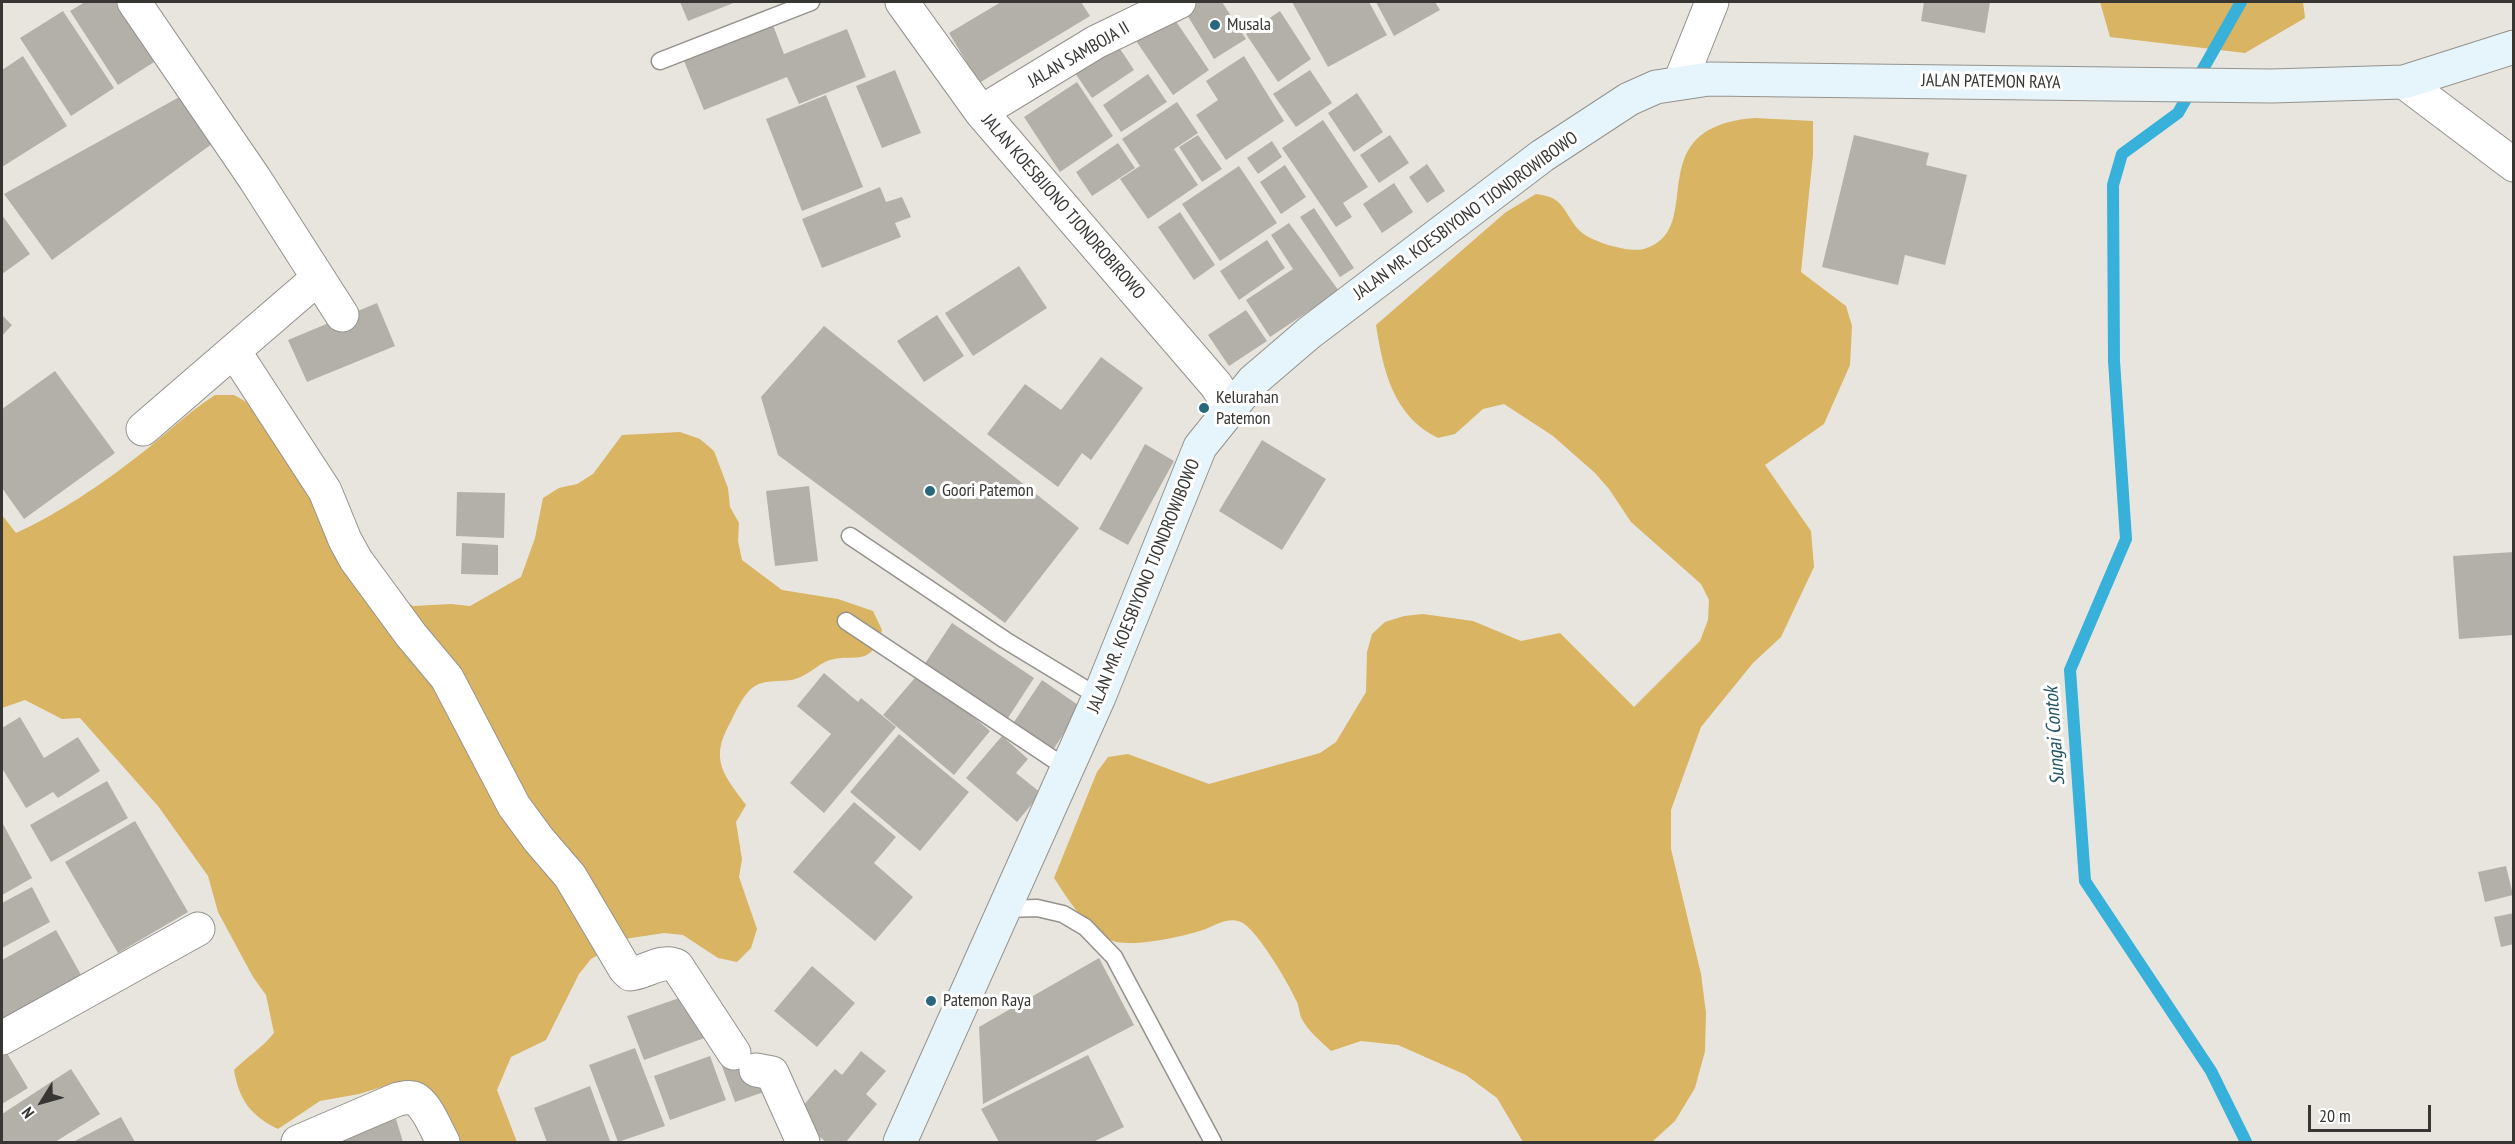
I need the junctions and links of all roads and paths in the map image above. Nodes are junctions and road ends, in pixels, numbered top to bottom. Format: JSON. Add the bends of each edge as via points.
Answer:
{"nodes":[{"id":1,"x":134,"y":2,"type":"edge"},
{"id":2,"x":811,"y":2,"type":"edge"},
{"id":3,"x":902,"y":2,"type":"edge"},
{"id":4,"x":1179,"y":2,"type":"edge"},
{"id":5,"x":1712,"y":2,"type":"edge"},
{"id":6,"x":2514,"y":47,"type":"edge"},
{"id":7,"x":660,"y":61,"type":"dead end"},
{"id":8,"x":1695,"y":81,"type":"junction"},
{"id":9,"x":2404,"y":82,"type":"junction"},
{"id":10,"x":981,"y":112,"type":"junction"},
{"id":11,"x":2514,"y":165,"type":"edge"},
{"id":12,"x":318,"y":278,"type":"junction"},
{"id":13,"x":342,"y":315,"type":"dead end"},
{"id":14,"x":234,"y":351,"type":"junction"},
{"id":15,"x":1231,"y":408,"type":"junction"},
{"id":16,"x":143,"y":429,"type":"dead end"},
{"id":17,"x":850,"y":536,"type":"dead end"},
{"id":18,"x":846,"y":621,"type":"dead end"},
{"id":19,"x":1099,"y":697,"type":"junction"},
{"id":20,"x":1068,"y":769,"type":"junction"},
{"id":21,"x":1005,"y":909,"type":"junction"},
{"id":22,"x":198,"y":929,"type":"dead end"},
{"id":23,"x":2,"y":1038,"type":"edge"},
{"id":24,"x":298,"y":1143,"type":"edge"},
{"id":25,"x":443,"y":1143,"type":"edge"},
{"id":26,"x":803,"y":1143,"type":"edge"},
{"id":27,"x":900,"y":1143,"type":"edge"},
{"id":28,"x":1213,"y":1143,"type":"edge"}],
"edges":[{"from":1,"to":12,"type":"street"},
{"from":2,"to":7,"type":"lane"},
{"from":3,"to":10,"type":"street","name":"JALAN KOESBIJONO TJONDROBIROWO"},
{"from":4,"to":10,"type":"street","name":"JALAN SAMBOJA II","via":[[1096,42]]},
{"from":5,"to":8,"type":"street"},
{"from":6,"to":9,"type":"main road","name":"JALAN PATEMON RAYA"},
{"from":8,"to":9,"type":"main road","name":"JALAN PATEMON RAYA","via":[[2272,86]]},
{"from":8,"to":15,"type":"main road","name":"JALAN MR. KOESBIYONO TJONDROWIBOWO","via":[[1656,87],[1629,99],[1542,156],[1309,333],[1253,381]]},
{"from":9,"to":11,"type":"street"},
{"from":10,"to":15,"type":"street","name":"JALAN KOESBIJONO TJONDROBIROWO","via":[[1216,385]]},
{"from":12,"to":13,"type":"street"},
{"from":12,"to":14,"type":"street"},
{"from":14,"to":16,"type":"street"},
{"from":14,"to":26,"type":"street","via":[[325,490],[356,560],[447,678],[514,806],[570,876],[625,969],[636,974],[669,963],[677,966],[745,1061],[772,1073]]},
{"from":15,"to":19,"type":"main road","name":"JALAN MR. KOESBIYONO TJONDROWIBOWO","via":[[1200,447]]},
{"from":17,"to":19,"type":"lane","via":[[1005,640]]},
{"from":18,"to":20,"type":"lane"},
{"from":19,"to":20,"type":"main road","name":"JALAN MR. KOESBIYONO TJONDROWIBOWO"},
{"from":20,"to":21,"type":"main road","name":"JALAN MR. KOESBIYONO TJONDROWIBOWO"},
{"from":21,"to":27,"type":"main road","name":"JALAN MR. KOESBIYONO TJONDROWIBOWO"},
{"from":21,"to":28,"type":"lane","via":[[1037,908],[1063,914],[1085,927],[1114,957]]},
{"from":22,"to":23,"type":"street"},
{"from":24,"to":25,"type":"street","via":[[398,1099],[411,1097],[425,1110]]}]}
